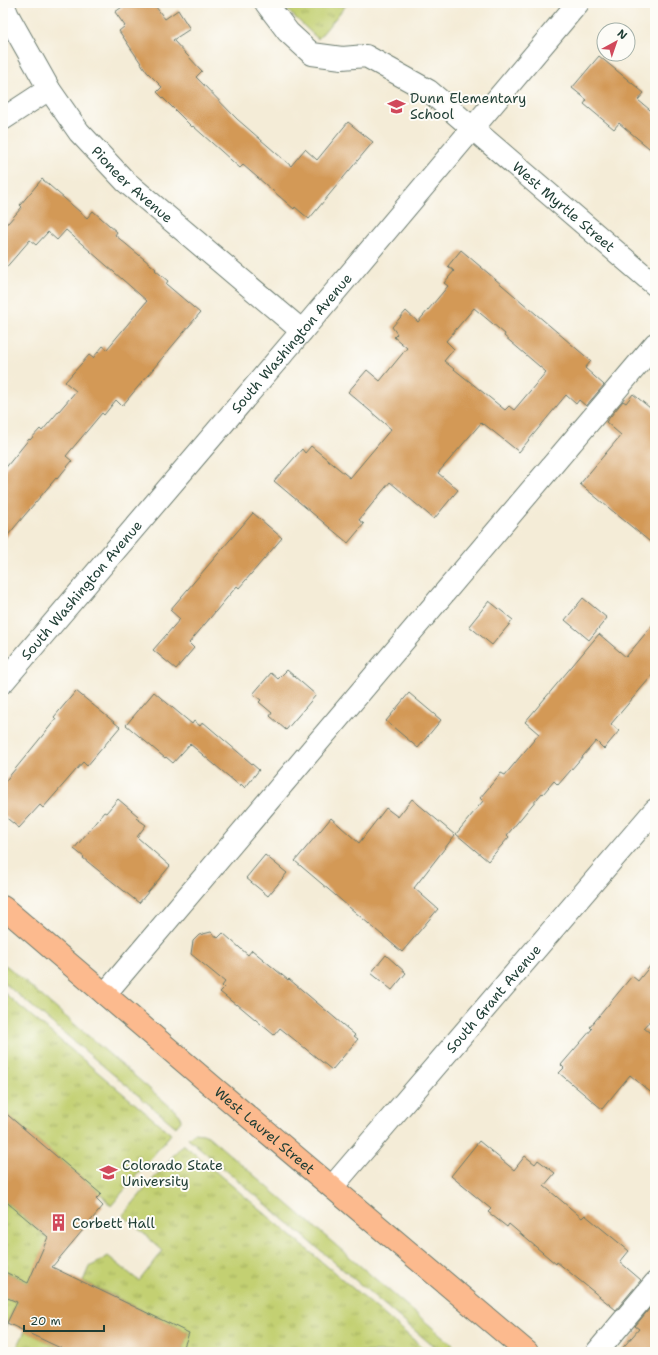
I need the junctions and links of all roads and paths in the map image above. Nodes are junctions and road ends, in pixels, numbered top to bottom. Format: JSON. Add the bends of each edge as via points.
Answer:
{"nodes":[{"id":1,"x":266,"y":3,"type":"edge"},
{"id":2,"x":578,"y":3,"type":"edge"},
{"id":3,"x":3,"y":4,"type":"edge"},
{"id":4,"x":49,"y":88,"type":"junction"},
{"id":5,"x":3,"y":119,"type":"edge"},
{"id":6,"x":473,"y":129,"type":"junction"},
{"id":7,"x":655,"y":285,"type":"edge"},
{"id":8,"x":302,"y":331,"type":"junction"},
{"id":9,"x":655,"y":344,"type":"edge"},
{"id":10,"x":3,"y":682,"type":"edge"},
{"id":11,"x":655,"y":810,"type":"edge"},
{"id":12,"x":3,"y":906,"type":"edge"},
{"id":13,"x":105,"y":994,"type":"junction"},
{"id":14,"x":332,"y":1187,"type":"junction"},
{"id":15,"x":655,"y":1283,"type":"edge"},
{"id":16,"x":527,"y":1352,"type":"edge"},
{"id":17,"x":597,"y":1352,"type":"edge"}],
"edges":[{"from":1,"to":6,"type":"street","name":"West Myrtle Street","via":[[288,32],[312,54],[342,58],[366,56],[428,90]]},
{"from":2,"to":6,"type":"street","name":"South Washington Avenue"},
{"from":3,"to":4,"type":"street","name":"Pioneer Avenue"},
{"from":4,"to":5,"type":"street"},
{"from":4,"to":8,"type":"street","name":"Pioneer Avenue","via":[[78,132],[125,181]]},
{"from":6,"to":7,"type":"street","name":"West Myrtle Street"},
{"from":6,"to":8,"type":"street","name":"South Washington Avenue"},
{"from":8,"to":10,"type":"street","name":"South Washington Avenue"},
{"from":9,"to":13,"type":"street"},
{"from":11,"to":14,"type":"street","name":"South Grant Avenue"},
{"from":12,"to":13,"type":"main road","name":"West Laurel Street"},
{"from":13,"to":14,"type":"main road","name":"West Laurel Street"},
{"from":14,"to":16,"type":"main road","name":"West Laurel Street"},
{"from":15,"to":17,"type":"street"}]}
